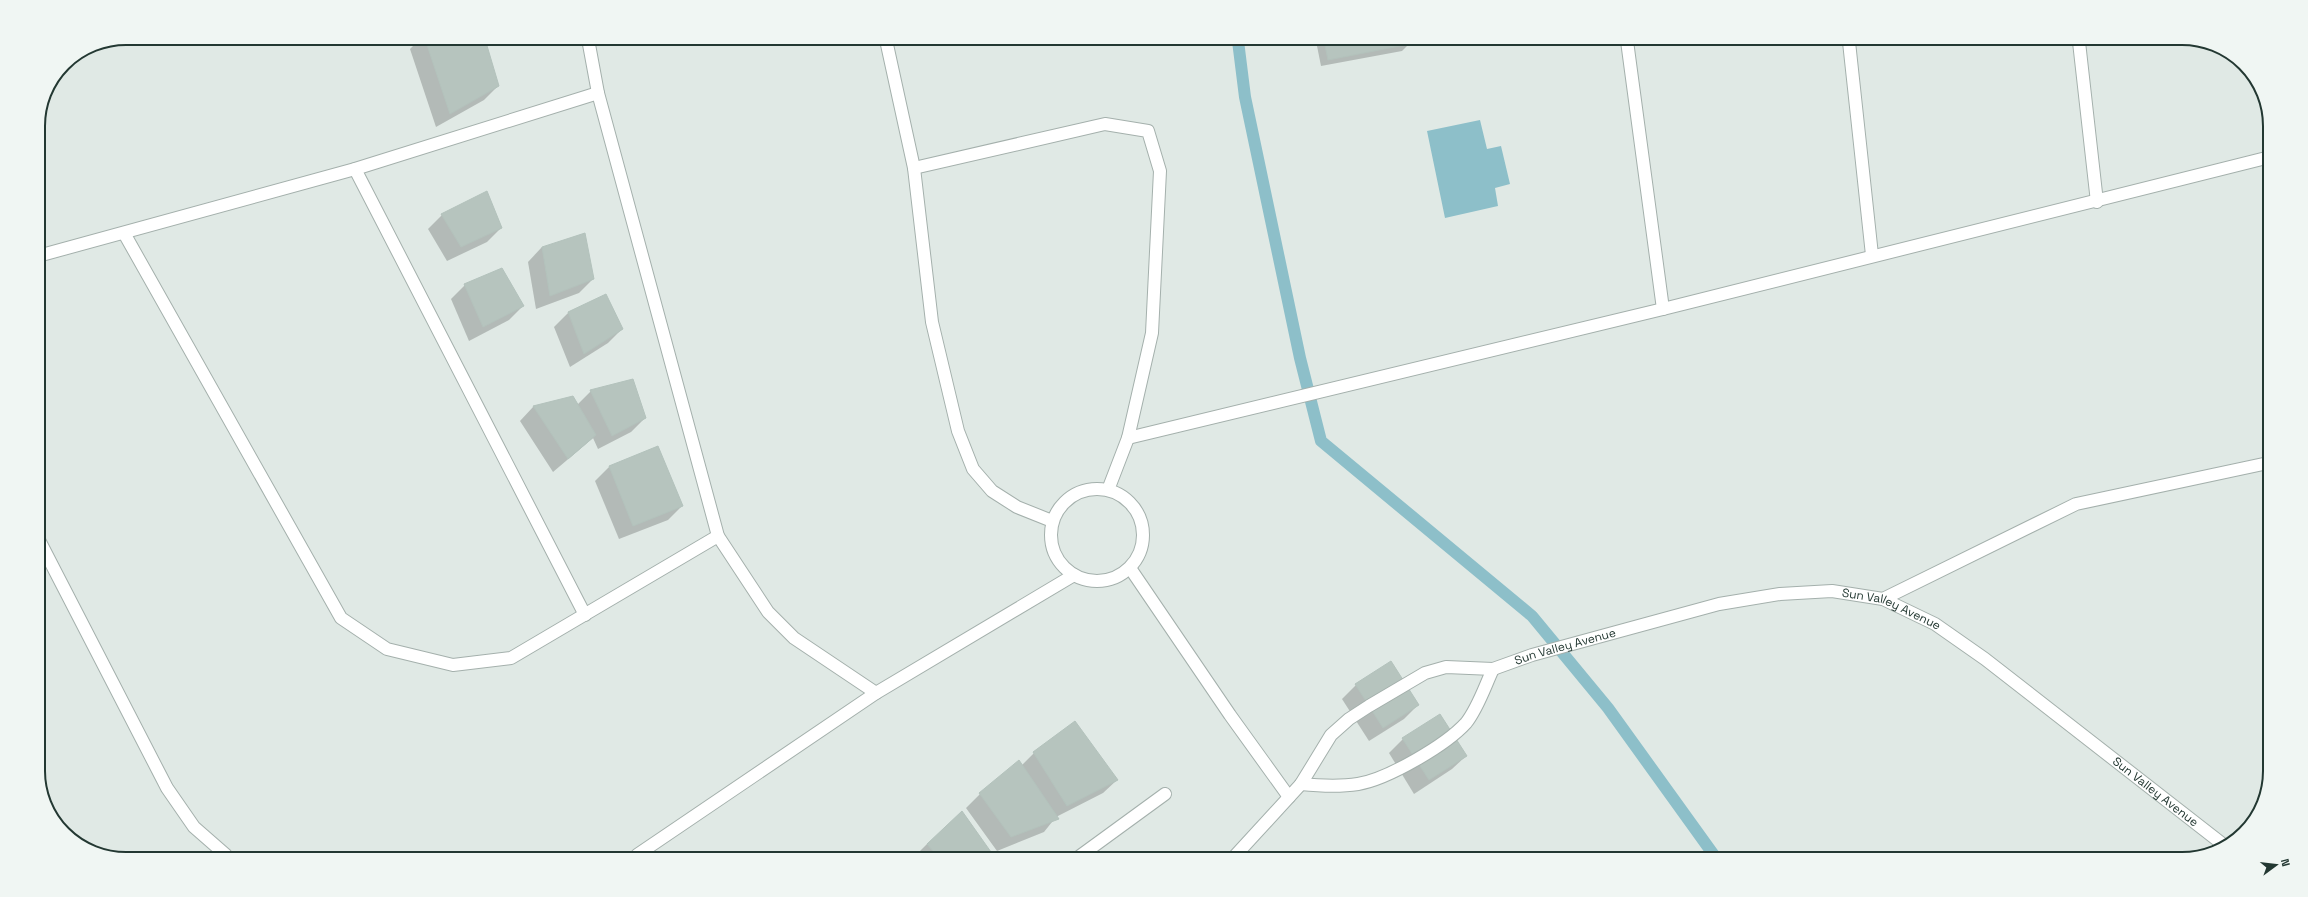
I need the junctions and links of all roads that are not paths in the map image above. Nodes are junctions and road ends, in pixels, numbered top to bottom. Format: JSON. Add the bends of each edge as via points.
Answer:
{"nodes":[{"id":1,"x":589,"y":45,"type":"edge"},
{"id":2,"x":887,"y":45,"type":"edge"},
{"id":3,"x":1628,"y":45,"type":"edge"},
{"id":4,"x":1849,"y":45,"type":"edge"},
{"id":5,"x":2079,"y":45,"type":"edge"},
{"id":6,"x":598,"y":93,"type":"junction"},
{"id":7,"x":2263,"y":159,"type":"edge"},
{"id":8,"x":914,"y":168,"type":"junction"},
{"id":9,"x":355,"y":169,"type":"junction"},
{"id":10,"x":2097,"y":202,"type":"junction"},
{"id":11,"x":124,"y":234,"type":"junction"},
{"id":12,"x":45,"y":254,"type":"edge"},
{"id":13,"x":1872,"y":255,"type":"junction"},
{"id":14,"x":1662,"y":309,"type":"junction"},
{"id":15,"x":1128,"y":438,"type":"junction"},
{"id":16,"x":2263,"y":464,"type":"edge"},
{"id":17,"x":1108,"y":490,"type":"junction"},
{"id":18,"x":1052,"y":521,"type":"junction"},
{"id":19,"x":718,"y":536,"type":"junction"},
{"id":20,"x":45,"y":552,"type":"edge"},
{"id":21,"x":1130,"y":568,"type":"junction"},
{"id":22,"x":1074,"y":575,"type":"junction"},
{"id":23,"x":1883,"y":599,"type":"junction"},
{"id":24,"x":585,"y":615,"type":"junction"},
{"id":25,"x":1493,"y":669,"type":"junction"},
{"id":26,"x":876,"y":693,"type":"junction"},
{"id":27,"x":1301,"y":784,"type":"junction"},
{"id":28,"x":1165,"y":794,"type":"dead end"},
{"id":29,"x":1289,"y":798,"type":"junction"},
{"id":30,"x":2220,"y":842,"type":"edge"},
{"id":31,"x":223,"y":852,"type":"edge"},
{"id":32,"x":643,"y":852,"type":"edge"},
{"id":33,"x":1085,"y":852,"type":"edge"},
{"id":34,"x":1239,"y":852,"type":"edge"}],
"edges":[{"from":1,"to":6,"type":"street"},
{"from":2,"to":8,"type":"street"},
{"from":3,"to":14,"type":"street"},
{"from":4,"to":13,"type":"street"},
{"from":5,"to":10,"type":"street"},
{"from":6,"to":9,"type":"street"},
{"from":6,"to":19,"type":"street"},
{"from":7,"to":10,"type":"street"},
{"from":8,"to":15,"type":"street","via":[[1105,124],[1148,131],[1160,171],[1152,334]]},
{"from":8,"to":18,"type":"street","via":[[932,322],[958,431],[973,469],[992,491],[1017,507]]},
{"from":9,"to":11,"type":"street"},
{"from":9,"to":24,"type":"street"},
{"from":10,"to":13,"type":"street"},
{"from":11,"to":12,"type":"street"},
{"from":11,"to":24,"type":"street","via":[[341,618],[387,649],[453,665],[511,658]]},
{"from":13,"to":14,"type":"street"},
{"from":14,"to":15,"type":"street"},
{"from":15,"to":17,"type":"street"},
{"from":16,"to":23,"type":"street","via":[[2076,504]]},
{"from":17,"to":18,"type":"street","via":[[1091,489],[1074,495],[1060,506]]},
{"from":17,"to":21,"type":"street","via":[[1126,498],[1138,514],[1143,533],[1140,552]]},
{"from":18,"to":22,"type":"street","via":[[1050,537],[1053,552],[1062,566]]},
{"from":19,"to":24,"type":"street"},
{"from":19,"to":26,"type":"street","via":[[768,612],[794,638]]},
{"from":20,"to":31,"type":"street","via":[[167,788],[194,827]]},
{"from":21,"to":22,"type":"street","via":[[1118,577],[1103,581],[1088,581]]},
{"from":21,"to":29,"type":"street"},
{"from":22,"to":26,"type":"street"},
{"from":23,"to":25,"type":"street","name":"Sun Valley Avenue","via":[[1832,591],[1780,594],[1719,604],[1532,654]]},
{"from":23,"to":30,"type":"street","name":"Sun Valley Avenue","via":[[1935,624],[1985,659]]},
{"from":25,"to":27,"type":"street","name":"Sun Valley Avenue","via":[[1446,667],[1425,673],[1405,683],[1349,719],[1331,735]]},
{"from":25,"to":27,"type":"street","via":[[1466,722],[1435,747],[1391,773],[1360,784],[1333,787]]},
{"from":26,"to":32,"type":"street"},
{"from":27,"to":29,"type":"street","name":"Sun Valley Avenue"},
{"from":28,"to":33,"type":"street"},
{"from":29,"to":34,"type":"street","name":"Sun Valley Avenue"}]}
